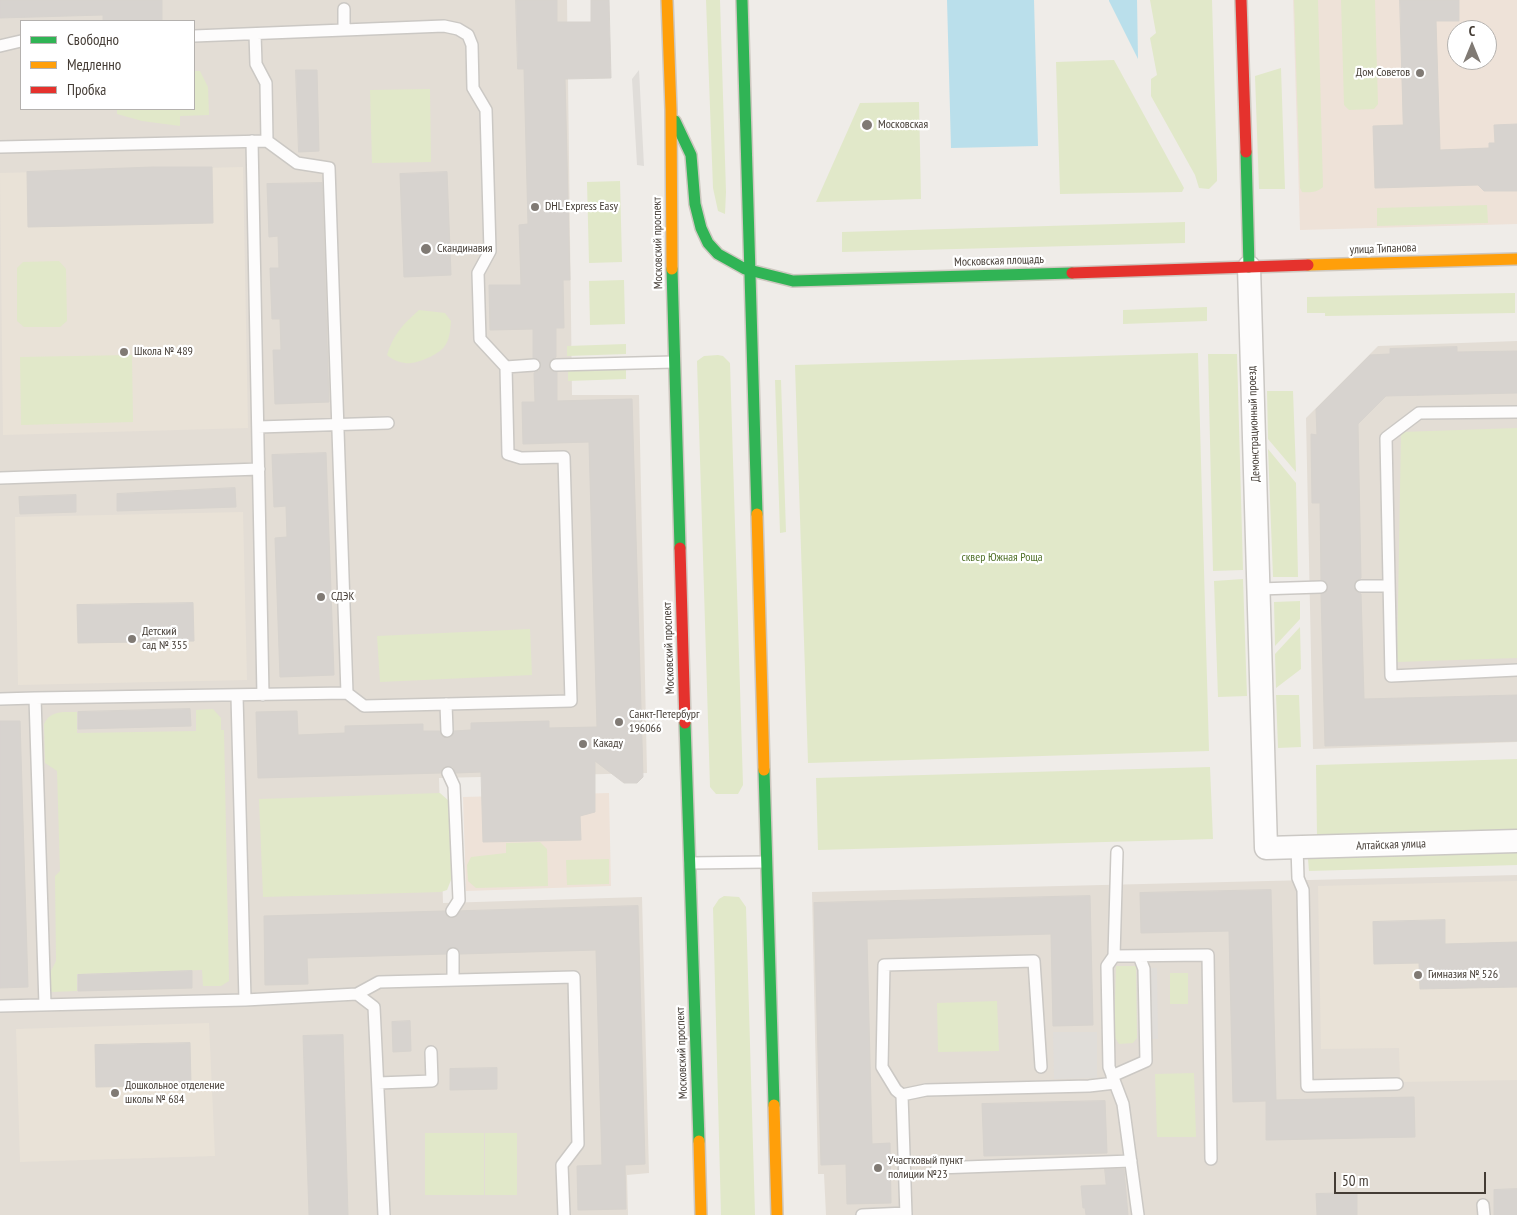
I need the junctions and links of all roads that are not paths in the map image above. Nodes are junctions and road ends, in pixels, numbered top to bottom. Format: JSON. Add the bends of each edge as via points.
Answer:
{"nodes":[{"id":1,"x":667,"y":0,"type":"edge"},
{"id":2,"x":742,"y":0,"type":"edge"},
{"id":3,"x":1241,"y":0,"type":"edge"},
{"id":4,"x":344,"y":9,"type":"dead end"},
{"id":5,"x":344,"y":30,"type":"junction"},
{"id":6,"x":255,"y":34,"type":"junction"},
{"id":7,"x":195,"y":36,"type":"edge"},
{"id":8,"x":20,"y":41,"type":"edge"},
{"id":9,"x":0,"y":46,"type":"edge"},
{"id":10,"x":671,"y":110,"type":"junction"},
{"id":11,"x":252,"y":141,"type":"junction"},
{"id":12,"x":267,"y":141,"type":"junction"},
{"id":13,"x":0,"y":147,"type":"edge"},
{"id":14,"x":1517,"y":259,"type":"edge"},
{"id":15,"x":1249,"y":267,"type":"junction"},
{"id":16,"x":750,"y":272,"type":"junction"},
{"id":17,"x":674,"y":362,"type":"junction"},
{"id":18,"x":534,"y":365,"type":"dead end"},
{"id":19,"x":556,"y":365,"type":"dead end"},
{"id":20,"x":506,"y":367,"type":"junction"},
{"id":21,"x":1517,"y":412,"type":"edge"},
{"id":22,"x":388,"y":424,"type":"dead end"},
{"id":23,"x":338,"y":425,"type":"junction"},
{"id":24,"x":258,"y":427,"type":"junction"},
{"id":25,"x":259,"y":469,"type":"junction"},
{"id":26,"x":0,"y":478,"type":"edge"},
{"id":27,"x":1361,"y":586,"type":"dead end"},
{"id":28,"x":1388,"y":586,"type":"junction"},
{"id":29,"x":1321,"y":587,"type":"dead end"},
{"id":30,"x":1259,"y":589,"type":"junction"},
{"id":31,"x":1517,"y":670,"type":"edge"},
{"id":32,"x":347,"y":693,"type":"junction"},
{"id":33,"x":263,"y":695,"type":"junction"},
{"id":34,"x":237,"y":696,"type":"junction"},
{"id":35,"x":35,"y":698,"type":"junction"},
{"id":36,"x":0,"y":699,"type":"edge"},
{"id":37,"x":446,"y":704,"type":"junction"},
{"id":38,"x":447,"y":731,"type":"dead end"},
{"id":39,"x":448,"y":773,"type":"dead end"},
{"id":40,"x":1517,"y":841,"type":"edge"},
{"id":41,"x":1297,"y":847,"type":"junction"},
{"id":42,"x":1266,"y":848,"type":"joint"},
{"id":43,"x":1117,"y":852,"type":"dead end"},
{"id":44,"x":766,"y":862,"type":"junction"},
{"id":45,"x":690,"y":863,"type":"junction"},
{"id":46,"x":452,"y":911,"type":"dead end"},
{"id":47,"x":453,"y":954,"type":"dead end"},
{"id":48,"x":1114,"y":956,"type":"junction"},
{"id":49,"x":1140,"y":956,"type":"junction"},
{"id":50,"x":454,"y":980,"type":"junction"},
{"id":51,"x":357,"y":994,"type":"junction"},
{"id":52,"x":245,"y":1000,"type":"junction"},
{"id":53,"x":45,"y":1005,"type":"junction"},
{"id":54,"x":0,"y":1006,"type":"edge"},
{"id":55,"x":431,"y":1052,"type":"dead end"},
{"id":56,"x":1041,"y":1067,"type":"dead end"},
{"id":57,"x":1114,"y":1080,"type":"junction"},
{"id":58,"x":378,"y":1083,"type":"junction"},
{"id":59,"x":1396,"y":1084,"type":"dead end"},
{"id":60,"x":902,"y":1095,"type":"junction"},
{"id":61,"x":1211,"y":1160,"type":"dead end"},
{"id":62,"x":1131,"y":1161,"type":"junction"},
{"id":63,"x":937,"y":1168,"type":"dead end"},
{"id":64,"x":906,"y":1214,"type":"edge"},
{"id":65,"x":384,"y":1215,"type":"edge"},
{"id":66,"x":564,"y":1215,"type":"edge"},
{"id":67,"x":701,"y":1215,"type":"edge"},
{"id":68,"x":778,"y":1215,"type":"edge"},
{"id":69,"x":862,"y":1215,"type":"edge"},
{"id":70,"x":1138,"y":1215,"type":"edge"}],
"edges":[{"from":1,"to":10,"type":"main road","name":"Московский проспект"},
{"from":2,"to":16,"type":"main road"},
{"from":3,"to":15,"type":"main road","name":"Демонстрационный проезд"},
{"from":4,"to":5,"type":"lane"},
{"from":5,"to":6,"type":"lane"},
{"from":5,"to":20,"type":"lane","via":[[444,26],[468,35],[472,45],[473,88],[486,110],[490,251],[478,272],[480,340]]},
{"from":6,"to":7,"type":"lane"},
{"from":6,"to":12,"type":"lane","via":[[256,64],[266,84]]},
{"from":8,"to":9,"type":"lane"},
{"from":10,"to":16,"type":"main road","name":"Московский проспект","via":[[692,159],[696,211],[701,229],[719,255]]},
{"from":10,"to":17,"type":"main road","name":"Московский проспект"},
{"from":11,"to":12,"type":"lane"},
{"from":11,"to":13,"type":"lane"},
{"from":11,"to":24,"type":"lane"},
{"from":12,"to":23,"type":"lane","via":[[297,163],[329,168]]},
{"from":14,"to":15,"type":"main road","name":"улица Типанова"},
{"from":15,"to":16,"type":"main road","name":"Московская площадь","via":[[794,281]]},
{"from":15,"to":30,"type":"street","name":"Демонстрационный проезд"},
{"from":16,"to":44,"type":"main road"},
{"from":17,"to":19,"type":"lane"},
{"from":17,"to":45,"type":"main road","name":"Московский проспект"},
{"from":18,"to":20,"type":"lane"},
{"from":20,"to":37,"type":"lane","via":[[508,454],[521,458],[564,457],[571,700]]},
{"from":21,"to":28,"type":"lane","via":[[1419,413],[1386,438]]},
{"from":22,"to":23,"type":"lane"},
{"from":23,"to":24,"type":"lane"},
{"from":23,"to":32,"type":"lane"},
{"from":24,"to":25,"type":"lane"},
{"from":25,"to":26,"type":"lane"},
{"from":25,"to":33,"type":"lane"},
{"from":27,"to":28,"type":"lane"},
{"from":28,"to":31,"type":"lane","via":[[1390,676]]},
{"from":29,"to":30,"type":"lane"},
{"from":30,"to":42,"type":"street","name":"Демонстрационный проезд"},
{"from":32,"to":33,"type":"lane"},
{"from":32,"to":37,"type":"lane","via":[[364,706]]},
{"from":33,"to":34,"type":"lane"},
{"from":34,"to":35,"type":"lane"},
{"from":34,"to":52,"type":"lane"},
{"from":35,"to":36,"type":"lane"},
{"from":35,"to":53,"type":"lane"},
{"from":37,"to":38,"type":"lane"},
{"from":39,"to":46,"type":"lane","via":[[454,786],[459,900]]},
{"from":40,"to":41,"type":"street","name":"Алтайская улица"},
{"from":41,"to":42,"type":"street","name":"Алтайская улица"},
{"from":41,"to":59,"type":"lane","via":[[1298,878],[1303,890],[1307,1086]]},
{"from":43,"to":48,"type":"lane"},
{"from":44,"to":45,"type":"lane"},
{"from":44,"to":68,"type":"main road"},
{"from":45,"to":67,"type":"main road","name":"Московский проспект"},
{"from":47,"to":50,"type":"lane"},
{"from":48,"to":49,"type":"lane"},
{"from":48,"to":57,"type":"lane","via":[[1107,966],[1109,1067]]},
{"from":49,"to":57,"type":"lane","via":[[1144,969],[1146,1061]]},
{"from":49,"to":61,"type":"lane","via":[[1208,956]]},
{"from":50,"to":51,"type":"lane","via":[[379,982]]},
{"from":50,"to":66,"type":"lane","via":[[574,977],[578,1144],[562,1164]]},
{"from":51,"to":52,"type":"lane"},
{"from":51,"to":58,"type":"lane","via":[[374,1007]]},
{"from":52,"to":53,"type":"lane"},
{"from":53,"to":54,"type":"lane"},
{"from":55,"to":58,"type":"lane","via":[[432,1081]]},
{"from":56,"to":60,"type":"lane","via":[[1034,961],[884,965],[882,1067]]},
{"from":57,"to":60,"type":"lane","via":[[1089,1086],[926,1090]]},
{"from":57,"to":62,"type":"lane","via":[[1123,1104]]},
{"from":58,"to":65,"type":"lane"},
{"from":60,"to":64,"type":"lane"},
{"from":62,"to":63,"type":"lane"},
{"from":62,"to":70,"type":"lane"},
{"from":64,"to":69,"type":"lane"}]}
